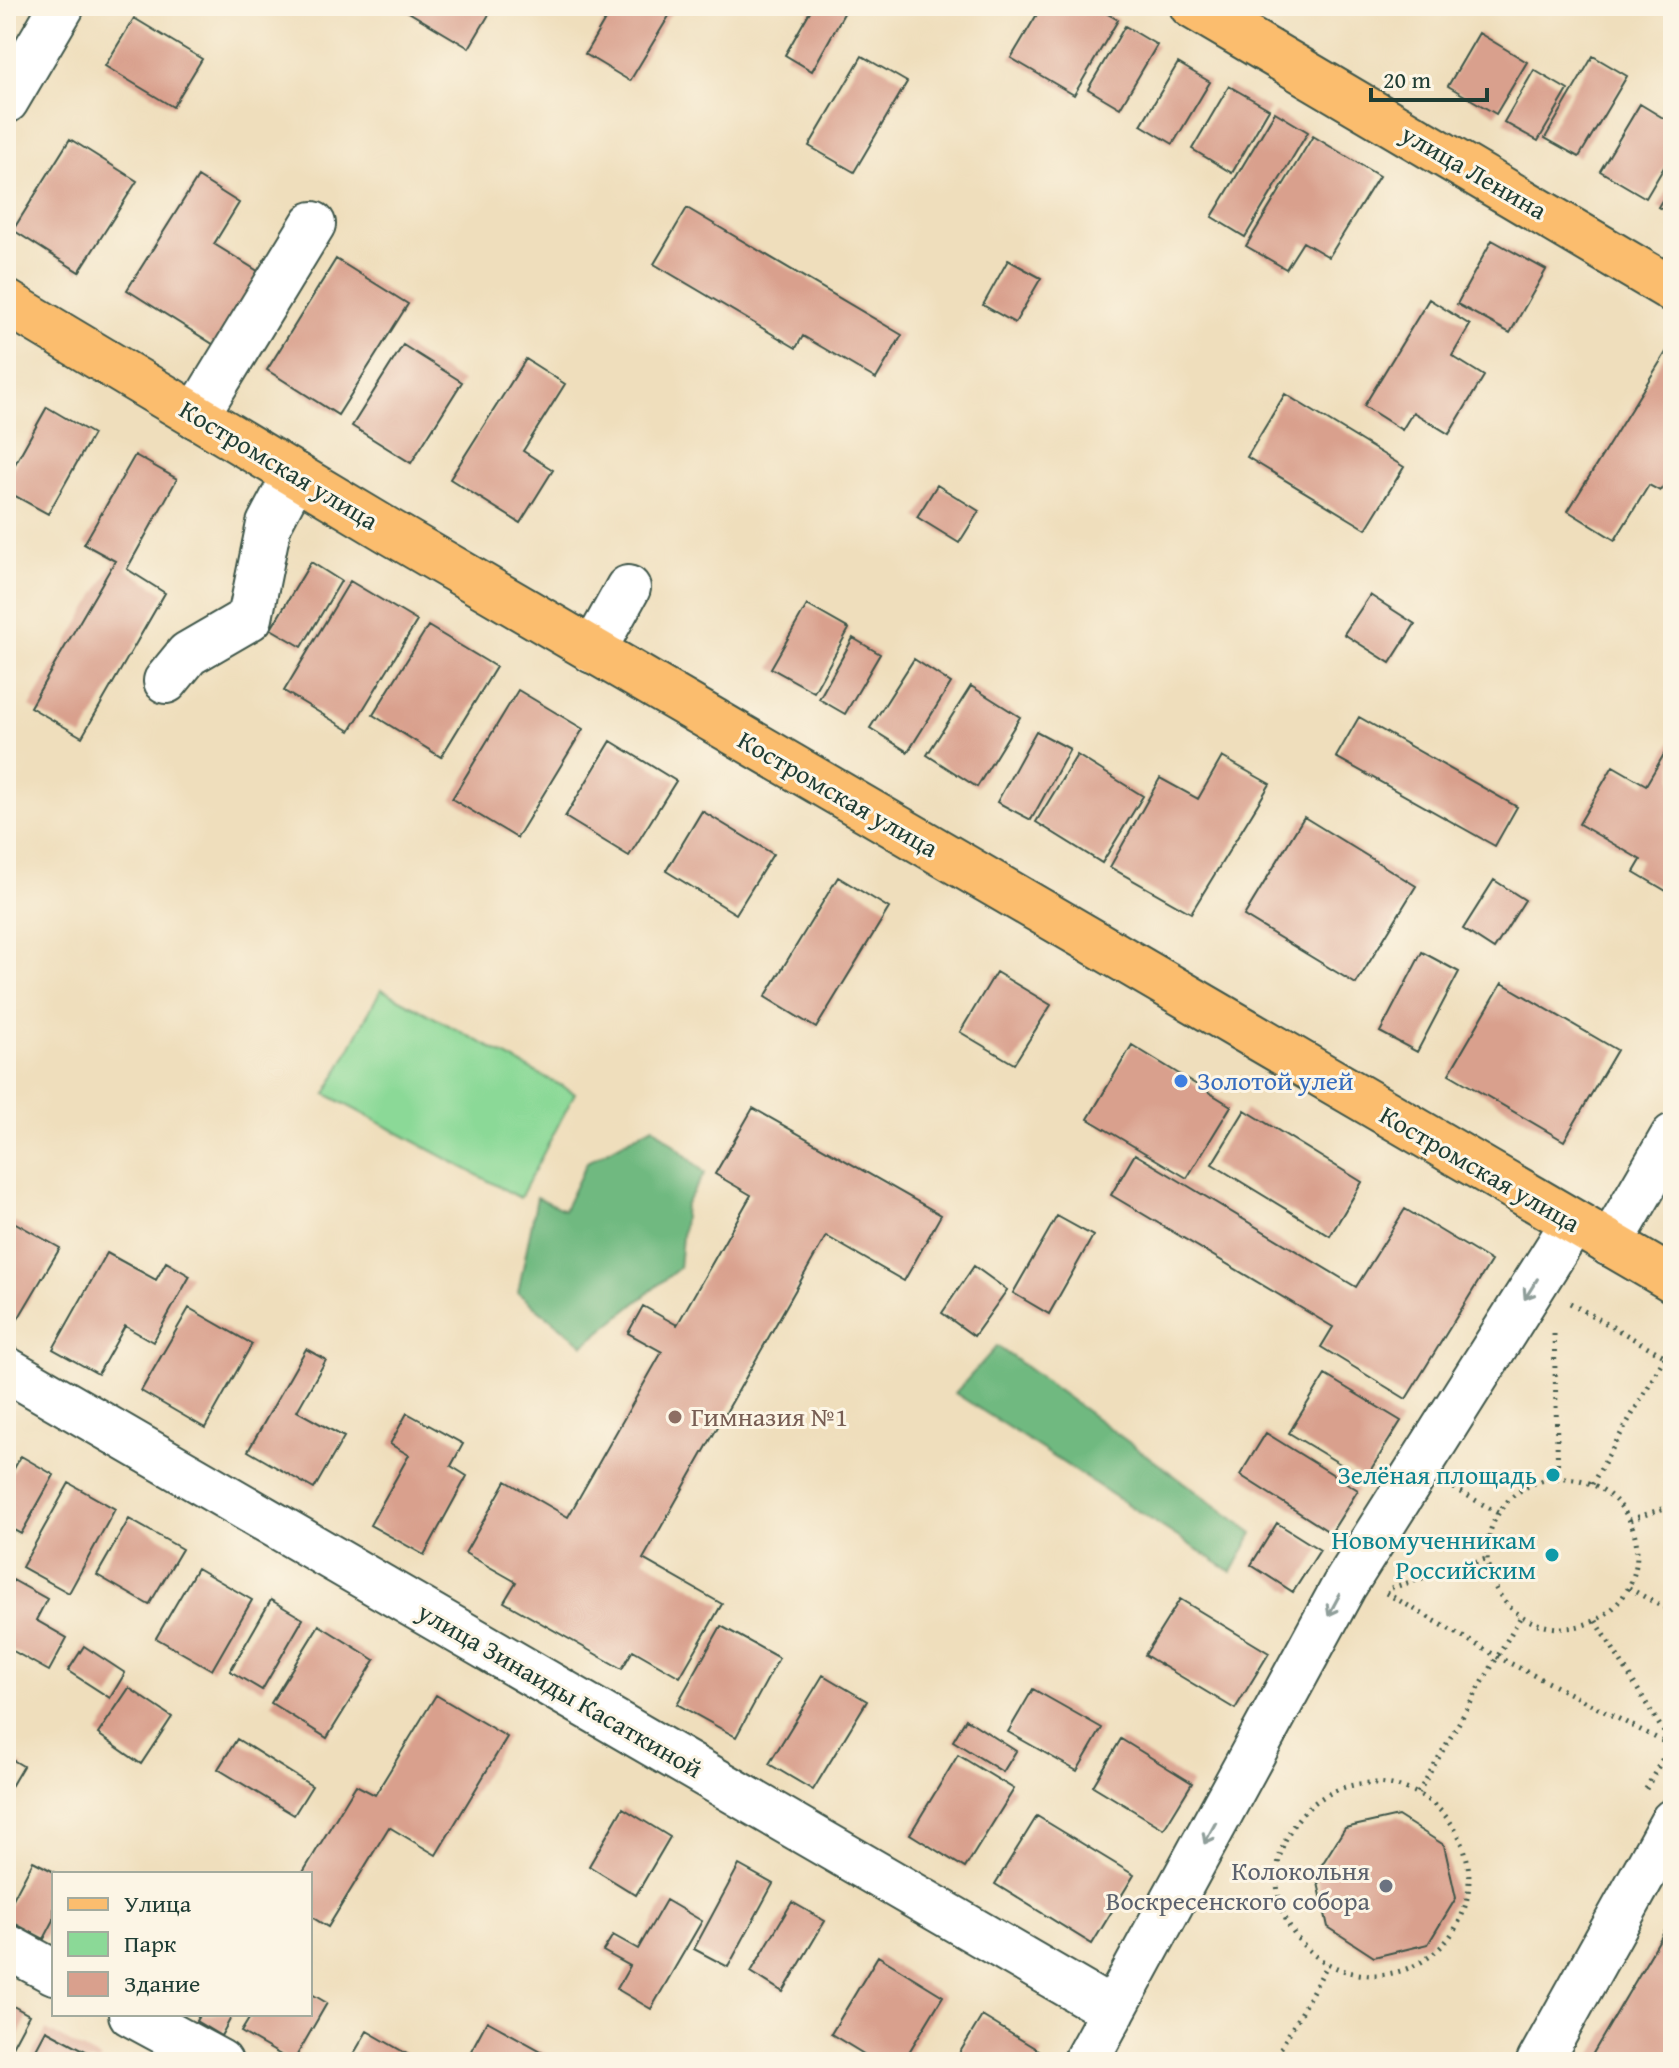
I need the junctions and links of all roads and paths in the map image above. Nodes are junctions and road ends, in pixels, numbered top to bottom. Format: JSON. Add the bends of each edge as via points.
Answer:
{"nodes":[{"id":1,"x":62,"y":6,"type":"edge"},
{"id":2,"x":1192,"y":6,"type":"edge"},
{"id":3,"x":6,"y":101,"type":"edge"},
{"id":4,"x":313,"y":224,"type":"dead end"},
{"id":5,"x":1673,"y":290,"type":"edge"},
{"id":6,"x":6,"y":302,"type":"edge"},
{"id":7,"x":196,"y":416,"type":"junction"},
{"id":8,"x":295,"y":475,"type":"junction"},
{"id":9,"x":628,"y":588,"type":"dead end"},
{"id":10,"x":593,"y":651,"type":"junction"},
{"id":11,"x":166,"y":681,"type":"dead end"},
{"id":12,"x":1673,"y":1136,"type":"edge"},
{"id":13,"x":1573,"y":1223,"type":"junction"},
{"id":14,"x":1610,"y":1244,"type":"junction"},
{"id":15,"x":1673,"y":1280,"type":"edge"},
{"id":16,"x":1565,"y":1300,"type":"dead end"},
{"id":17,"x":1553,"y":1324,"type":"dead end"},
{"id":18,"x":1665,"y":1357,"type":"junction"},
{"id":19,"x":1673,"y":1361,"type":"edge"},
{"id":20,"x":6,"y":1369,"type":"edge"},
{"id":21,"x":1558,"y":1477,"type":"junction"},
{"id":22,"x":1445,"y":1483,"type":"dead end"},
{"id":23,"x":1592,"y":1484,"type":"junction"},
{"id":24,"x":1673,"y":1505,"type":"edge"},
{"id":25,"x":1498,"y":1513,"type":"junction"},
{"id":26,"x":1630,"y":1520,"type":"junction"},
{"id":27,"x":1486,"y":1559,"type":"junction"},
{"id":28,"x":1391,"y":1577,"type":"dead end"},
{"id":29,"x":1629,"y":1588,"type":"junction"},
{"id":30,"x":1383,"y":1591,"type":"junction"},
{"id":31,"x":1673,"y":1613,"type":"edge"},
{"id":32,"x":1520,"y":1618,"type":"junction"},
{"id":33,"x":1596,"y":1621,"type":"junction"},
{"id":34,"x":1498,"y":1657,"type":"junction"},
{"id":35,"x":1672,"y":1743,"type":"edge"},
{"id":36,"x":1418,"y":1793,"type":"junction"},
{"id":37,"x":1673,"y":1821,"type":"edge"},
{"id":38,"x":6,"y":1946,"type":"edge"},
{"id":39,"x":1328,"y":1964,"type":"junction"},
{"id":40,"x":52,"y":1971,"type":"edge"},
{"id":41,"x":1113,"y":2011,"type":"junction"},
{"id":42,"x":135,"y":2016,"type":"edge"},
{"id":43,"x":220,"y":2062,"type":"edge"},
{"id":44,"x":1085,"y":2062,"type":"edge"},
{"id":45,"x":1273,"y":2062,"type":"edge"},
{"id":46,"x":1539,"y":2062,"type":"edge"}],
"edges":[{"from":1,"to":3,"type":"street"},
{"from":2,"to":5,"type":"main road","name":"улица Ленина"},
{"from":4,"to":7,"type":"street"},
{"from":6,"to":7,"type":"main road","name":"Костромская улица"},
{"from":7,"to":8,"type":"main road","name":"Костромская улица"},
{"from":8,"to":10,"type":"main road","name":"Костромская улица"},
{"from":8,"to":11,"type":"street","via":[[269,524],[250,618],[188,654]]},
{"from":9,"to":10,"type":"street"},
{"from":10,"to":13,"type":"main road","name":"Костромская улица"},
{"from":12,"to":14,"type":"street"},
{"from":13,"to":14,"type":"main road","name":"Костромская улица"},
{"from":13,"to":41,"type":"street","one_way":true,"via":[[1344,1586]]},
{"from":14,"to":15,"type":"main road","name":"Костромская улица"},
{"from":16,"to":18,"type":"path"},
{"from":17,"to":21,"type":"path"},
{"from":18,"to":19,"type":"path"},
{"from":18,"to":23,"type":"path"},
{"from":20,"to":41,"type":"street","name":"улица Зинаиды Касаткиной"},
{"from":21,"to":23,"type":"path"},
{"from":21,"to":25,"type":"path","via":[[1528,1485]]},
{"from":22,"to":25,"type":"path"},
{"from":23,"to":26,"type":"path","via":[[1614,1499]]},
{"from":24,"to":26,"type":"path"},
{"from":25,"to":27,"type":"path","via":[[1489,1529]]},
{"from":26,"to":29,"type":"path","via":[[1636,1566]]},
{"from":27,"to":30,"type":"path"},
{"from":27,"to":32,"type":"path","via":[[1496,1593]]},
{"from":28,"to":30,"type":"path"},
{"from":29,"to":31,"type":"path"},
{"from":29,"to":33,"type":"path","via":[[1615,1608]]},
{"from":30,"to":34,"type":"path"},
{"from":32,"to":33,"type":"path","via":[[1545,1628],[1571,1629]]},
{"from":32,"to":34,"type":"path"},
{"from":33,"to":35,"type":"path"},
{"from":34,"to":35,"type":"path"},
{"from":34,"to":36,"type":"path"},
{"from":36,"to":39,"type":"path","via":[[1396,1785],[1350,1784],[1309,1806],[1294,1823],[1277,1866],[1277,1890],[1293,1933]]},
{"from":36,"to":39,"type":"path","via":[[1453,1824],[1467,1856],[1469,1891],[1453,1934],[1418,1965],[1396,1973],[1350,1973]]},
{"from":37,"to":46,"type":"street"},
{"from":38,"to":40,"type":"street"},
{"from":39,"to":45,"type":"path"},
{"from":41,"to":44,"type":"street"},
{"from":42,"to":43,"type":"street"}]}
